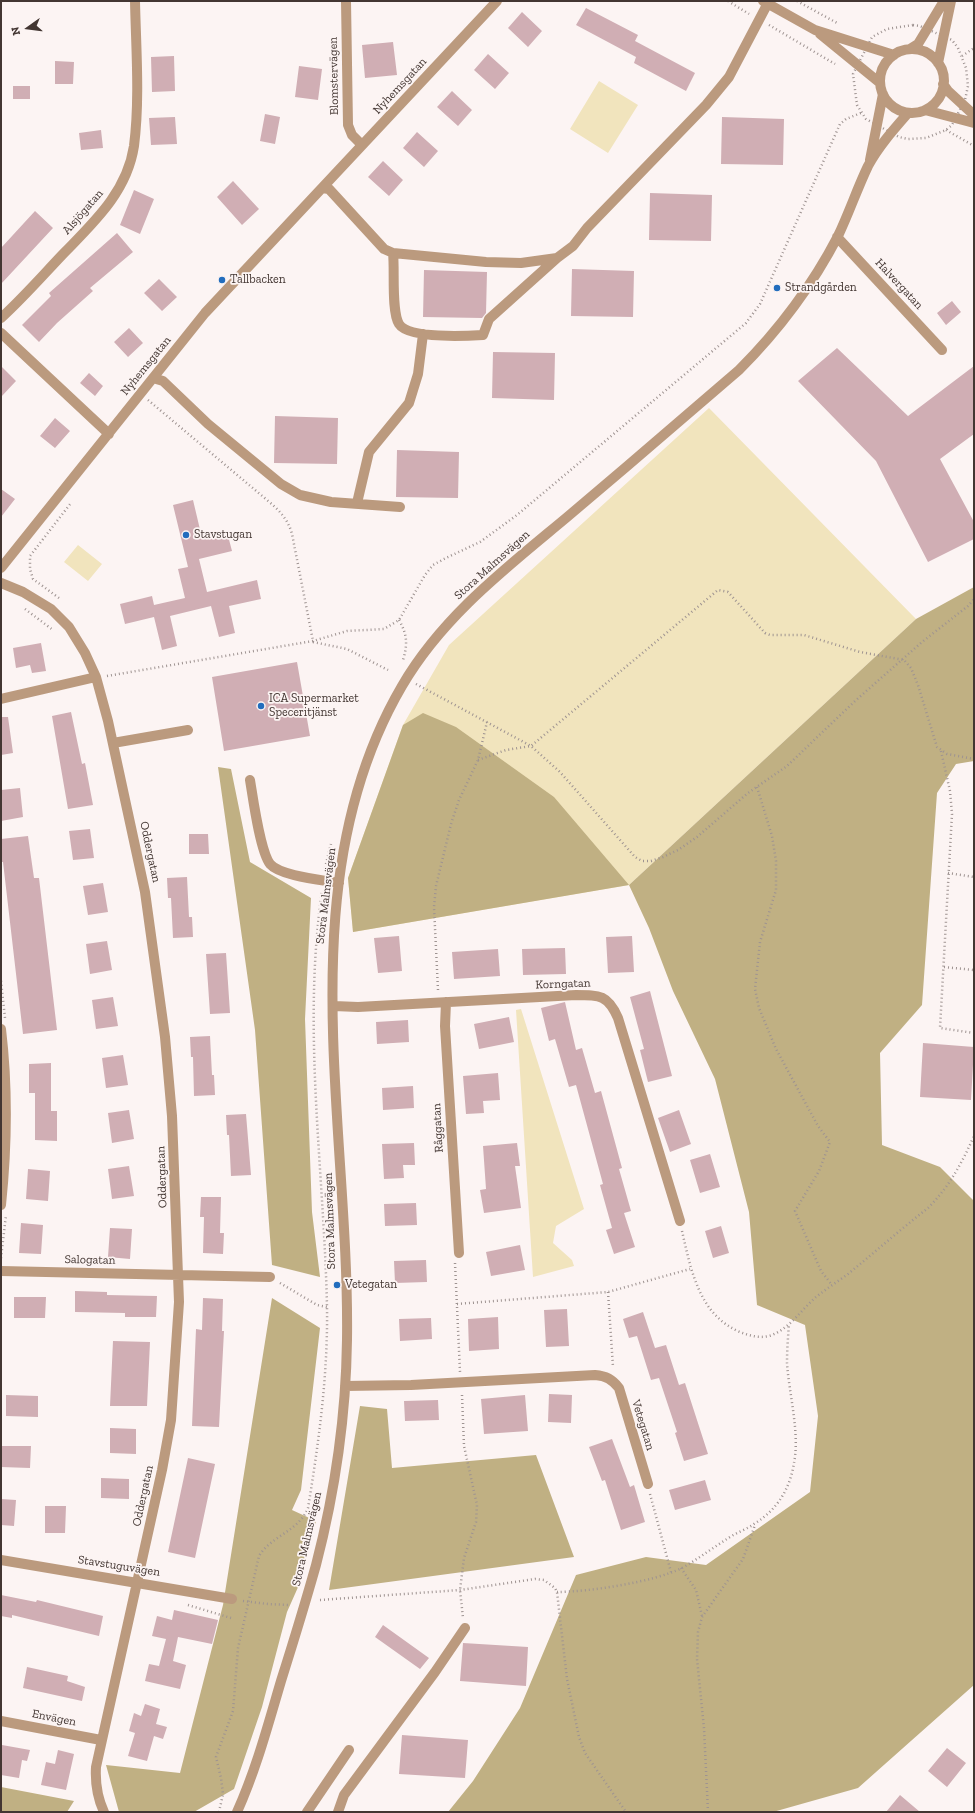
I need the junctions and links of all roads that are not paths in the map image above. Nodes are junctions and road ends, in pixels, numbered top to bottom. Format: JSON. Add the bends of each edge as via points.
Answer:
{"nodes":[{"id":1,"x":135,"y":1,"type":"edge"},
{"id":2,"x":346,"y":1,"type":"edge"},
{"id":3,"x":497,"y":1,"type":"edge"},
{"id":4,"x":944,"y":1,"type":"edge"},
{"id":5,"x":951,"y":1,"type":"edge"},
{"id":6,"x":767,"y":2,"type":"edge"},
{"id":7,"x":815,"y":30,"type":"junction"},
{"id":8,"x":910,"y":49,"type":"junction"},
{"id":9,"x":894,"y":55,"type":"junction"},
{"id":10,"x":938,"y":63,"type":"junction"},
{"id":11,"x":880,"y":83,"type":"junction"},
{"id":12,"x":943,"y":84,"type":"junction"},
{"id":13,"x":883,"y":94,"type":"junction"},
{"id":14,"x":925,"y":110,"type":"junction"},
{"id":15,"x":908,"y":112,"type":"junction"},
{"id":16,"x":974,"y":114,"type":"edge"},
{"id":17,"x":974,"y":123,"type":"edge"},
{"id":18,"x":362,"y":145,"type":"junction"},
{"id":19,"x":869,"y":165,"type":"junction"},
{"id":20,"x":322,"y":188,"type":"junction"},
{"id":21,"x":837,"y":237,"type":"junction"},
{"id":22,"x":389,"y":251,"type":"junction"},
{"id":23,"x":557,"y":258,"type":"junction"},
{"id":24,"x":1,"y":318,"type":"edge"},
{"id":25,"x":1,"y":333,"type":"edge"},
{"id":26,"x":423,"y":334,"type":"junction"},
{"id":27,"x":942,"y":350,"type":"dead end"},
{"id":28,"x":153,"y":378,"type":"junction"},
{"id":29,"x":109,"y":434,"type":"junction"},
{"id":30,"x":357,"y":503,"type":"junction"},
{"id":31,"x":400,"y":507,"type":"dead end"},
{"id":32,"x":1,"y":568,"type":"edge"},
{"id":33,"x":1,"y":583,"type":"edge"},
{"id":34,"x":102,"y":678,"type":"junction"},
{"id":35,"x":1,"y":699,"type":"edge"},
{"id":36,"x":188,"y":730,"type":"dead end"},
{"id":37,"x":113,"y":743,"type":"junction"},
{"id":38,"x":250,"y":780,"type":"dead end"},
{"id":39,"x":339,"y":883,"type":"junction"},
{"id":40,"x":446,"y":1002,"type":"junction"},
{"id":41,"x":334,"y":1006,"type":"junction"},
{"id":42,"x":1,"y":1030,"type":"edge"},
{"id":43,"x":2,"y":1042,"type":"edge"},
{"id":44,"x":1,"y":1205,"type":"edge"},
{"id":45,"x":680,"y":1221,"type":"road end"},
{"id":46,"x":459,"y":1253,"type":"road end"},
{"id":47,"x":1,"y":1271,"type":"edge"},
{"id":48,"x":178,"y":1275,"type":"junction"},
{"id":49,"x":270,"y":1277,"type":"road end"},
{"id":50,"x":345,"y":1386,"type":"junction"},
{"id":51,"x":648,"y":1484,"type":"road end"},
{"id":52,"x":1,"y":1560,"type":"edge"},
{"id":53,"x":138,"y":1582,"type":"junction"},
{"id":54,"x":232,"y":1599,"type":"road end"},
{"id":55,"x":465,"y":1628,"type":"road end"},
{"id":56,"x":1,"y":1721,"type":"edge"},
{"id":57,"x":101,"y":1740,"type":"junction"},
{"id":58,"x":349,"y":1750,"type":"dead end"},
{"id":59,"x":104,"y":1812,"type":"edge"},
{"id":60,"x":237,"y":1812,"type":"edge"},
{"id":61,"x":307,"y":1812,"type":"edge"},
{"id":62,"x":338,"y":1812,"type":"edge"}],
"edges":[{"from":1,"to":24,"type":"street","name":"Alsjögatan","via":[[134,147],[121,185],[110,204],[92,224]]},
{"from":2,"to":18,"type":"street","name":"Blomstervägen","via":[[348,125],[352,135]]},
{"from":3,"to":18,"type":"street","name":"Nyhemsgatan"},
{"from":4,"to":8,"type":"street","via":[[918,44]]},
{"from":5,"to":10,"type":"street"},
{"from":6,"to":7,"type":"street"},
{"from":6,"to":23,"type":"street","via":[[729,77],[706,105],[587,228],[573,246]]},
{"from":7,"to":9,"type":"street"},
{"from":7,"to":11,"type":"street"},
{"from":8,"to":9,"type":"street"},
{"from":8,"to":10,"type":"street","via":[[926,53]]},
{"from":9,"to":11,"type":"street","via":[[884,66]]},
{"from":10,"to":12,"type":"street"},
{"from":11,"to":13,"type":"street"},
{"from":12,"to":14,"type":"street","via":[[938,98]]},
{"from":12,"to":16,"type":"street"},
{"from":13,"to":15,"type":"street","via":[[889,103]]},
{"from":13,"to":19,"type":"street","name":"Stora Malmsvägen"},
{"from":14,"to":15,"type":"street"},
{"from":14,"to":17,"type":"street"},
{"from":15,"to":19,"type":"street","name":"Stora Malmsvägen"},
{"from":18,"to":20,"type":"street","name":"Nyhemsgatan"},
{"from":19,"to":21,"type":"street","name":"Stora Malmsvägen"},
{"from":20,"to":22,"type":"street","via":[[330,190]]},
{"from":20,"to":28,"type":"street","name":"Nyhemsgatan","via":[[205,313]]},
{"from":21,"to":27,"type":"street","name":"Halvergatan"},
{"from":21,"to":39,"type":"street","name":"Stora Malmsvägen","via":[[797,303],[765,344],[681,420],[475,595],[418,660],[394,701],[368,758],[351,816]]},
{"from":22,"to":23,"type":"street","via":[[486,262],[522,263]]},
{"from":22,"to":26,"type":"street","via":[[398,323],[404,330]]},
{"from":23,"to":26,"type":"street","via":[[489,319],[483,335]]},
{"from":25,"to":29,"type":"street"},
{"from":26,"to":30,"type":"street","via":[[418,374],[409,403],[369,452]]},
{"from":28,"to":29,"type":"street","name":"Nyhemsgatan"},
{"from":28,"to":30,"type":"street","via":[[163,381],[208,424],[281,484],[300,495],[331,502]]},
{"from":29,"to":32,"type":"street","name":"Nyhemsgatan"},
{"from":30,"to":31,"type":"street"},
{"from":33,"to":34,"type":"street","name":"Oddergatan","via":[[23,592],[51,610],[69,627]]},
{"from":34,"to":35,"type":"street"},
{"from":34,"to":37,"type":"street","name":"Oddergatan"},
{"from":36,"to":37,"type":"street"},
{"from":37,"to":48,"type":"street","name":"Oddergatan","via":[[145,892],[165,1037],[172,1116]]},
{"from":38,"to":39,"type":"street","via":[[262,841],[271,865],[280,870]]},
{"from":39,"to":41,"type":"street","name":"Stora Malmsvägen","via":[[332,950]]},
{"from":40,"to":41,"type":"street","name":"Korngatan"},
{"from":40,"to":45,"type":"street","name":"Korngatan","via":[[595,995],[612,1005]]},
{"from":40,"to":46,"type":"street","name":"Råggatan","via":[[445,1026]]},
{"from":41,"to":50,"type":"street","name":"Stora Malmsvägen","via":[[347,1306]]},
{"from":42,"to":43,"type":"street"},
{"from":43,"to":44,"type":"street","via":[[5,1059],[6,1123]]},
{"from":47,"to":48,"type":"street","name":"Salogatan"},
{"from":48,"to":49,"type":"street","name":"Salogatan"},
{"from":48,"to":53,"type":"street","name":"Oddergatan","via":[[179,1302],[171,1420]]},
{"from":50,"to":51,"type":"street","name":"Vetegatan","via":[[604,1376],[613,1380],[619,1388]]},
{"from":50,"to":60,"type":"street","name":"Stora Malmsvägen","via":[[337,1462],[317,1561],[253,1774]]},
{"from":52,"to":53,"type":"street","name":"Stavstuguvägen"},
{"from":53,"to":54,"type":"street","name":"Stavstuguvägen"},
{"from":53,"to":57,"type":"street","name":"Oddergatan"},
{"from":55,"to":62,"type":"street","via":[[344,1795]]},
{"from":56,"to":57,"type":"street","name":"Envägen"},
{"from":57,"to":59,"type":"street","name":"Oddergatan","via":[[95,1783]]},
{"from":58,"to":61,"type":"street"}]}
